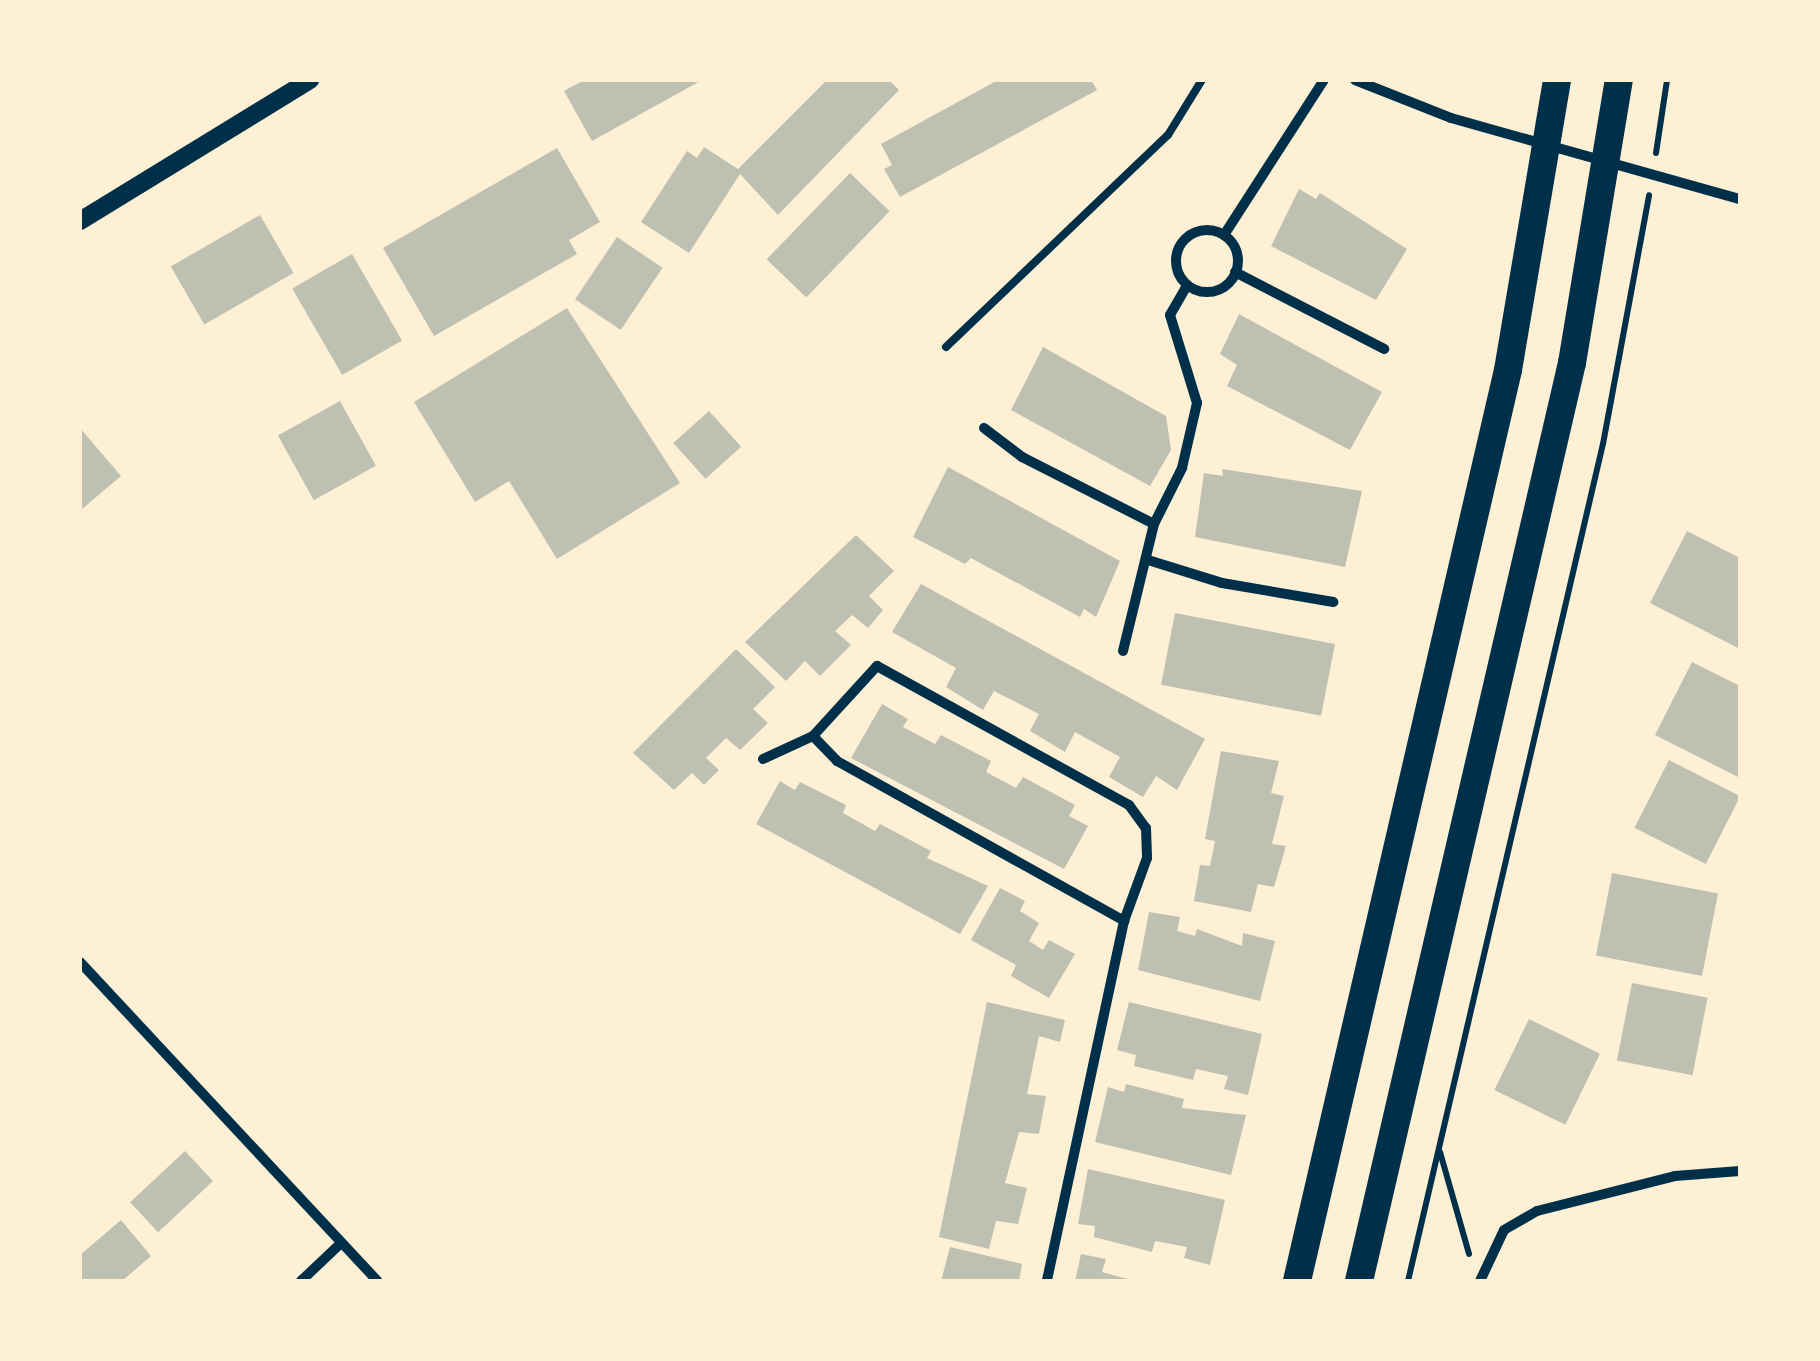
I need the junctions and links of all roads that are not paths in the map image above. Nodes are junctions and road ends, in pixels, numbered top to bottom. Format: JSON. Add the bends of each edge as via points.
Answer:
{"nodes":[{"id":1,"x":310,"y":80,"type":"edge"},
{"id":2,"x":1202,"y":80,"type":"edge"},
{"id":3,"x":1324,"y":80,"type":"edge"},
{"id":4,"x":1355,"y":80,"type":"edge"},
{"id":5,"x":1558,"y":80,"type":"edge"},
{"id":6,"x":1619,"y":80,"type":"edge"},
{"id":7,"x":1740,"y":199,"type":"edge"},
{"id":8,"x":80,"y":222,"type":"edge"},
{"id":9,"x":1224,"y":235,"type":"junction"},
{"id":10,"x":1235,"y":272,"type":"junction"},
{"id":11,"x":1187,"y":284,"type":"junction"},
{"id":12,"x":946,"y":347,"type":"dead end"},
{"id":13,"x":1384,"y":349,"type":"dead end"},
{"id":14,"x":984,"y":428,"type":"dead end"},
{"id":15,"x":1154,"y":524,"type":"junction"},
{"id":16,"x":1148,"y":560,"type":"junction"},
{"id":17,"x":1334,"y":602,"type":"dead end"},
{"id":18,"x":1123,"y":651,"type":"dead end"},
{"id":19,"x":813,"y":736,"type":"junction"},
{"id":20,"x":764,"y":759,"type":"dead end"},
{"id":21,"x":1124,"y":921,"type":"junction"},
{"id":22,"x":80,"y":962,"type":"edge"},
{"id":23,"x":1740,"y":1171,"type":"edge"},
{"id":24,"x":340,"y":1244,"type":"junction"},
{"id":25,"x":1481,"y":1278,"type":"edge"},
{"id":26,"x":301,"y":1281,"type":"edge"},
{"id":27,"x":377,"y":1281,"type":"edge"},
{"id":28,"x":1047,"y":1281,"type":"edge"},
{"id":29,"x":1297,"y":1281,"type":"edge"},
{"id":30,"x":1359,"y":1281,"type":"edge"}],
"edges":[{"from":1,"to":8,"type":"street"},
{"from":2,"to":12,"type":"lane","via":[[1168,135]]},
{"from":3,"to":9,"type":"street"},
{"from":4,"to":7,"type":"street","via":[[1451,118]]},
{"from":5,"to":29,"type":"highway","via":[[1508,370]]},
{"from":6,"to":30,"type":"highway","via":[[1572,363]]},
{"from":9,"to":10,"type":"street","via":[[1237,252]]},
{"from":9,"to":11,"type":"street","via":[[1207,230],[1184,240],[1176,266]]},
{"from":10,"to":11,"type":"street","via":[[1211,292]]},
{"from":10,"to":13,"type":"street"},
{"from":11,"to":15,"type":"street","via":[[1170,315],[1197,403],[1182,468]]},
{"from":14,"to":15,"type":"street","via":[[1071,484]]},
{"from":15,"to":16,"type":"street"},
{"from":16,"to":17,"type":"street","via":[[1222,584]]},
{"from":16,"to":18,"type":"street"},
{"from":19,"to":20,"type":"street"},
{"from":19,"to":21,"type":"street","via":[[837,761]]},
{"from":19,"to":21,"type":"street","via":[[878,666],[1129,805],[1146,828],[1146,858]]},
{"from":21,"to":28,"type":"street"},
{"from":22,"to":24,"type":"street"},
{"from":23,"to":25,"type":"street","via":[[1675,1176],[1537,1211],[1504,1230]]},
{"from":24,"to":26,"type":"street"},
{"from":24,"to":27,"type":"street"}]}
